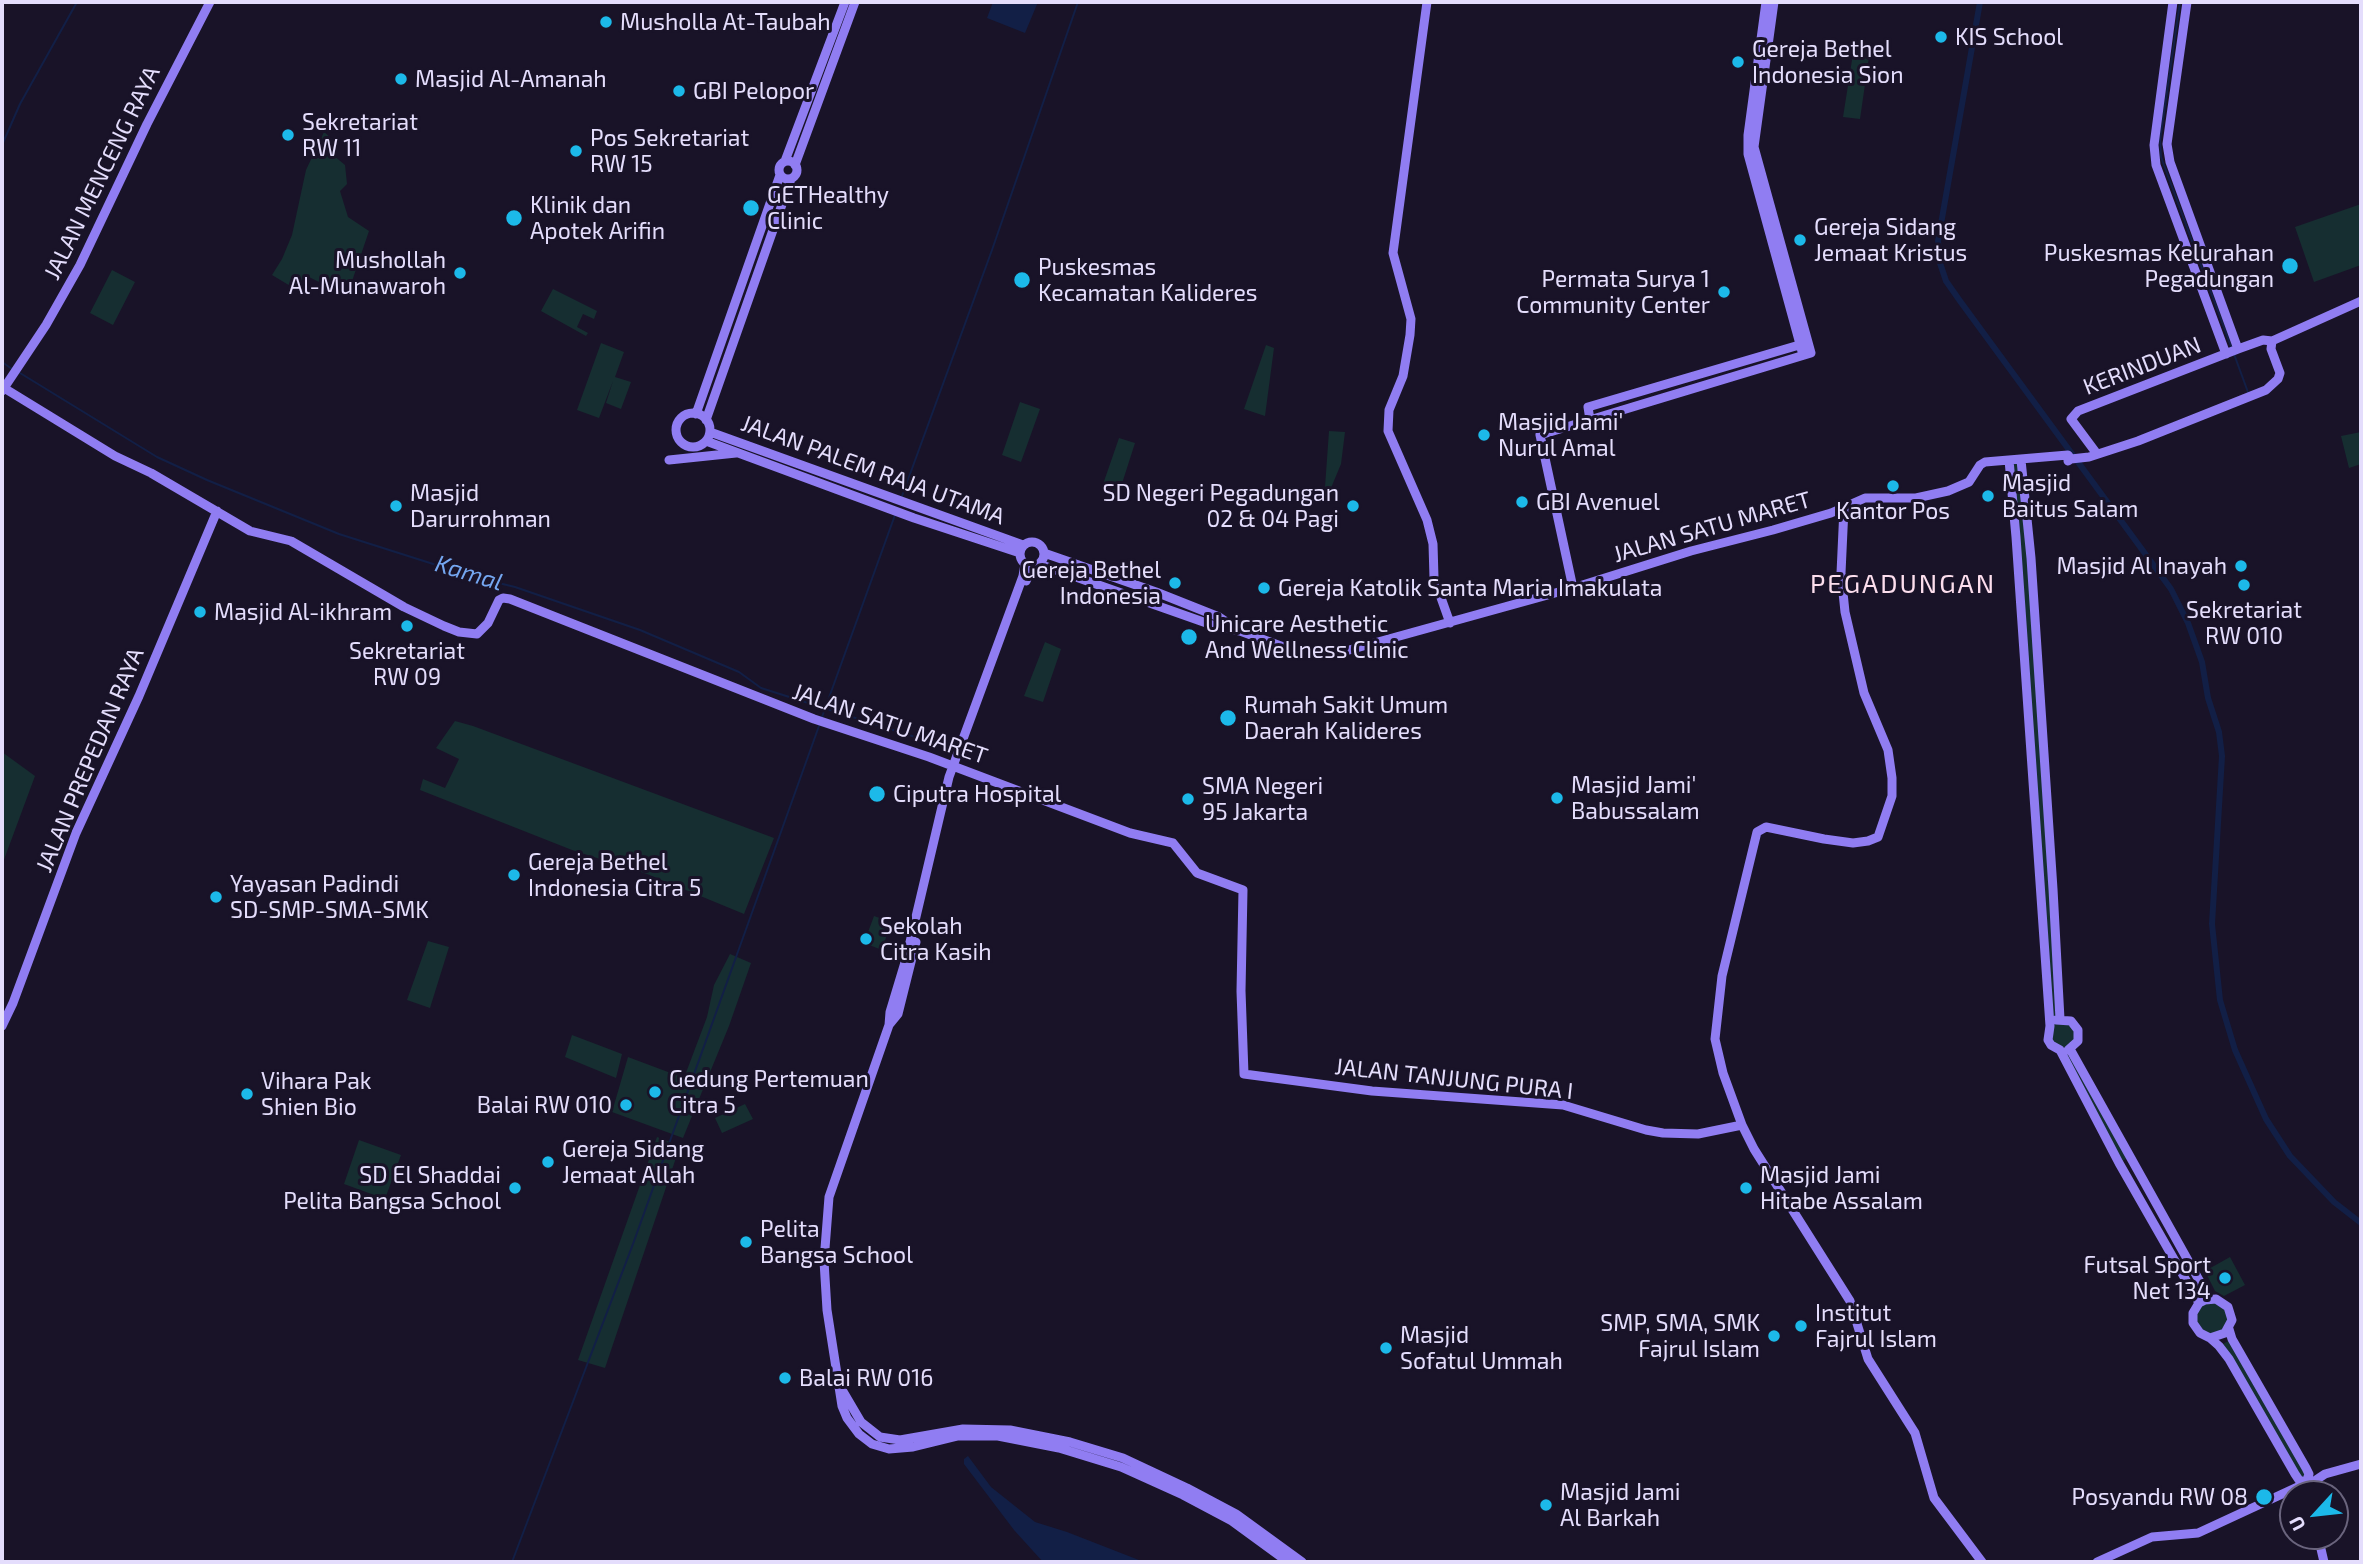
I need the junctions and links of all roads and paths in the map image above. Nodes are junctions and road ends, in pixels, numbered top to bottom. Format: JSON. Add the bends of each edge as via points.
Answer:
{"nodes":[{"id":1,"x":210,"y":2,"type":"edge"},
{"id":2,"x":845,"y":2,"type":"edge"},
{"id":3,"x":855,"y":2,"type":"edge"},
{"id":4,"x":1427,"y":2,"type":"edge"},
{"id":5,"x":1766,"y":2,"type":"edge"},
{"id":6,"x":1774,"y":2,"type":"edge"},
{"id":7,"x":2173,"y":2,"type":"edge"},
{"id":8,"x":2188,"y":2,"type":"edge"},
{"id":9,"x":785,"y":161,"type":"junction"},
{"id":10,"x":795,"y":165,"type":"junction"},
{"id":11,"x":780,"y":176,"type":"junction"},
{"id":12,"x":790,"y":178,"type":"junction"},
{"id":13,"x":2361,"y":301,"type":"edge"},
{"id":14,"x":2272,"y":341,"type":"junction"},
{"id":15,"x":1804,"y":343,"type":"junction"},
{"id":16,"x":2238,"y":349,"type":"junction"},
{"id":17,"x":2226,"y":354,"type":"junction"},
{"id":18,"x":3,"y":389,"type":"edge"},
{"id":19,"x":696,"y":414,"type":"junction"},
{"id":20,"x":706,"y":420,"type":"junction"},
{"id":21,"x":1590,"y":420,"type":"junction"},
{"id":22,"x":708,"y":436,"type":"junction"},
{"id":23,"x":741,"y":453,"type":"junction"},
{"id":24,"x":2097,"y":454,"type":"junction"},
{"id":25,"x":669,"y":460,"type":"dead end"},
{"id":26,"x":2009,"y":460,"type":"junction"},
{"id":27,"x":2023,"y":460,"type":"junction"},
{"id":28,"x":1844,"y":508,"type":"junction"},
{"id":29,"x":216,"y":511,"type":"junction"},
{"id":30,"x":2029,"y":536,"type":"junction"},
{"id":31,"x":2016,"y":537,"type":"junction"},
{"id":32,"x":1021,"y":549,"type":"junction"},
{"id":33,"x":1044,"y":553,"type":"junction"},
{"id":34,"x":1033,"y":565,"type":"junction"},
{"id":35,"x":1573,"y":588,"type":"junction"},
{"id":36,"x":1450,"y":623,"type":"junction"},
{"id":37,"x":1240,"y":631,"type":"junction"},
{"id":38,"x":940,"y":761,"type":"junction"},
{"id":39,"x":956,"y":769,"type":"junction"},
{"id":40,"x":936,"y":834,"type":"junction"},
{"id":41,"x":2060,"y":1019,"type":"junction"},
{"id":42,"x":889,"y":1025,"type":"junction"},
{"id":43,"x":2,"y":1026,"type":"edge"},
{"id":44,"x":2050,"y":1026,"type":"junction"},
{"id":45,"x":2070,"y":1049,"type":"junction"},
{"id":46,"x":2060,"y":1050,"type":"junction"},
{"id":47,"x":1244,"y":1074,"type":"joint"},
{"id":48,"x":1742,"y":1125,"type":"junction"},
{"id":49,"x":2209,"y":1298,"type":"junction"},
{"id":50,"x":2199,"y":1303,"type":"junction"},
{"id":51,"x":2229,"y":1329,"type":"junction"},
{"id":52,"x":2210,"y":1338,"type":"junction"},
{"id":53,"x":840,"y":1387,"type":"junction"},
{"id":54,"x":2290,"y":1441,"type":"junction"},
{"id":55,"x":2279,"y":1447,"type":"junction"},
{"id":56,"x":2361,"y":1464,"type":"edge"},
{"id":57,"x":2299,"y":1480,"type":"edge"},
{"id":58,"x":2309,"y":1480,"type":"edge"},
{"id":59,"x":2316,"y":1480,"type":"edge"},
{"id":60,"x":2279,"y":1501,"type":"edge"},
{"id":61,"x":1288,"y":1562,"type":"edge"},
{"id":62,"x":1302,"y":1562,"type":"edge"},
{"id":63,"x":1982,"y":1562,"type":"edge"},
{"id":64,"x":2097,"y":1562,"type":"edge"}],
"edges":[{"from":1,"to":18,"type":"street","name":"JALAN MENCENG RAYA","via":[[80,265]]},
{"from":2,"to":9,"type":"street"},
{"from":3,"to":10,"type":"street"},
{"from":4,"to":36,"type":"street","via":[[1393,253],[1411,319],[1410,335],[1403,376],[1389,410],[1388,431],[1427,520],[1434,578]]},
{"from":5,"to":15,"type":"street","via":[[1748,154]]},
{"from":6,"to":15,"type":"street","via":[[1754,147]]},
{"from":7,"to":17,"type":"street","via":[[2154,145],[2156,165]]},
{"from":8,"to":16,"type":"street","via":[[2167,144]]},
{"from":9,"to":10,"type":"street"},
{"from":9,"to":11,"type":"street"},
{"from":10,"to":12,"type":"street","via":[[796,174]]},
{"from":11,"to":12,"type":"street"},
{"from":11,"to":19,"type":"street"},
{"from":12,"to":20,"type":"street"},
{"from":13,"to":14,"type":"street","name":"KERINDUAN"},
{"from":14,"to":16,"type":"street","name":"KERINDUAN"},
{"from":14,"to":24,"type":"street","name":"JALAN SATU MARET","via":[[2280,373],[2266,390]]},
{"from":15,"to":21,"type":"street","via":[[1803,355]]},
{"from":15,"to":21,"type":"street","via":[[1588,407]]},
{"from":16,"to":17,"type":"street","name":"KERINDUAN"},
{"from":17,"to":24,"type":"street","name":"KERINDUAN","via":[[2078,411],[2071,419]]},
{"from":18,"to":29,"type":"street"},
{"from":19,"to":20,"type":"street"},
{"from":19,"to":22,"type":"street","via":[[680,421],[678,437],[691,447],[699,446]]},
{"from":20,"to":22,"type":"street"},
{"from":21,"to":35,"type":"street","via":[[1540,435]]},
{"from":22,"to":23,"type":"street","name":"JALAN PALEM RAJA UTAMA"},
{"from":22,"to":32,"type":"street","name":"JALAN PALEM RAJA UTAMA","via":[[898,499]]},
{"from":23,"to":25,"type":"street"},
{"from":23,"to":32,"type":"street","name":"JALAN PALEM RAJA UTAMA","via":[[892,510]]},
{"from":24,"to":27,"type":"street","name":"JALAN SATU MARET"},
{"from":26,"to":27,"type":"street","name":"JALAN SATU MARET"},
{"from":26,"to":28,"type":"street","name":"JALAN SATU MARET","via":[[1985,462],[1969,482],[1948,491],[1918,498],[1865,498]]},
{"from":26,"to":31,"type":"street"},
{"from":27,"to":30,"type":"street"},
{"from":28,"to":35,"type":"street","name":"JALAN SATU MARET"},
{"from":28,"to":48,"type":"street","via":[[1841,573],[1845,612],[1864,693],[1888,750],[1892,796],[1878,837],[1868,841],[1853,843],[1766,827],[1757,832],[1723,976],[1715,1039]]},
{"from":29,"to":38,"type":"street","name":"JALAN SATU MARET","via":[[250,531],[291,541],[404,607],[459,632],[482,631],[499,600],[510,599],[814,719]]},
{"from":29,"to":43,"type":"street","name":"JALAN PREPEDAN RAYA","via":[[76,834]]},
{"from":30,"to":31,"type":"street"},
{"from":30,"to":41,"type":"street"},
{"from":31,"to":44,"type":"street"},
{"from":32,"to":33,"type":"street","name":"JALAN SATU MARET","via":[[1036,542]]},
{"from":32,"to":34,"type":"street"},
{"from":33,"to":34,"type":"street"},
{"from":33,"to":37,"type":"street","name":"JALAN SATU MARET","via":[[1219,617]]},
{"from":34,"to":37,"type":"street","name":"JALAN SATU MARET"},
{"from":34,"to":39,"type":"street"},
{"from":35,"to":36,"type":"street","name":"JALAN SATU MARET"},
{"from":36,"to":37,"type":"street","name":"JALAN SATU MARET","via":[[1331,655],[1289,649]]},
{"from":38,"to":39,"type":"street","name":"JALAN SATU MARET"},
{"from":38,"to":40,"type":"street","via":[[945,771],[933,830]]},
{"from":39,"to":40,"type":"street"},
{"from":39,"to":42,"type":"street","via":[[903,998]]},
{"from":39,"to":47,"type":"street","name":"JALAN SATU MARET","via":[[1130,833],[1173,842],[1197,873],[1243,890]]},
{"from":40,"to":42,"type":"street"},
{"from":41,"to":44,"type":"street"},
{"from":41,"to":45,"type":"street","via":[[2071,1021],[2078,1030],[2078,1041]]},
{"from":42,"to":53,"type":"street","via":[[829,1197],[824,1261]]},
{"from":44,"to":46,"type":"street","via":[[2048,1040]]},
{"from":45,"to":46,"type":"street"},
{"from":45,"to":49,"type":"street"},
{"from":46,"to":50,"type":"street"},
{"from":47,"to":48,"type":"street","name":"JALAN TANJUNG PURA I","via":[[1349,1089],[1563,1105],[1663,1133],[1698,1134]]},
{"from":48,"to":63,"type":"street","via":[[1850,1301],[1868,1359],[1915,1433],[1934,1498]]},
{"from":49,"to":50,"type":"street"},
{"from":49,"to":51,"type":"street","via":[[2228,1307]]},
{"from":50,"to":52,"type":"street","via":[[2193,1323]]},
{"from":51,"to":52,"type":"street"},
{"from":51,"to":54,"type":"street"},
{"from":52,"to":55,"type":"street","via":[[2229,1359]]},
{"from":53,"to":61,"type":"street","via":[[847,1418],[872,1444],[899,1450],[958,1436],[986,1436],[1059,1448],[1121,1467],[1183,1495],[1232,1521]]},
{"from":53,"to":62,"type":"street","via":[[861,1422],[880,1437],[900,1440],[951,1430],[1010,1430],[1123,1458],[1236,1514]]},
{"from":54,"to":55,"type":"street"},
{"from":54,"to":58,"type":"street"},
{"from":55,"to":57,"type":"street"},
{"from":56,"to":59,"type":"street"},
{"from":60,"to":64,"type":"street","via":[[2198,1533],[2152,1538]]}]}
